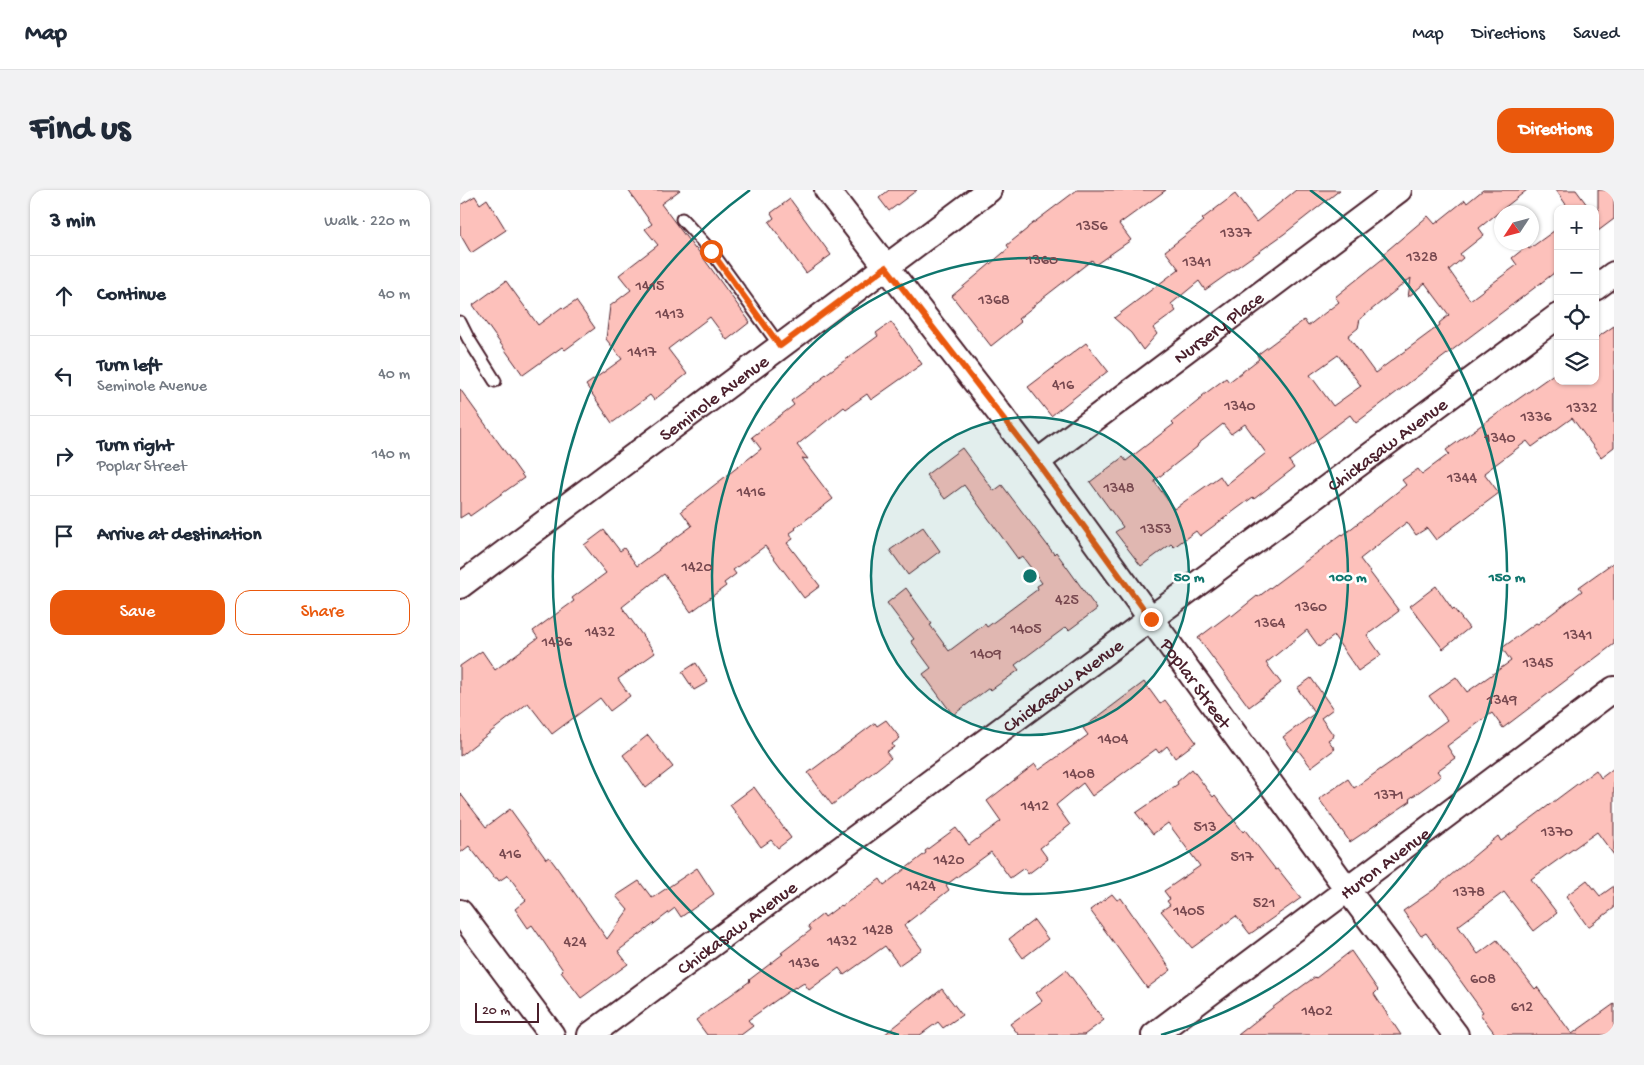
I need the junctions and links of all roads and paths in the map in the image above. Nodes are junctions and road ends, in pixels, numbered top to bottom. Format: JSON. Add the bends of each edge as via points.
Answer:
{"nodes":[{"id":1,"x":827,"y":190,"type":"edge"},
{"id":2,"x":990,"y":190,"type":"edge"},
{"id":3,"x":1399,"y":190,"type":"edge"},
{"id":4,"x":682,"y":219,"type":"dead end"},
{"id":5,"x":886,"y":267,"type":"junction"},
{"id":6,"x":1614,"y":274,"type":"edge"},
{"id":7,"x":1599,"y":285,"type":"edge"},
{"id":8,"x":1554,"y":319,"type":"edge"},
{"id":9,"x":460,"y":322,"type":"edge"},
{"id":10,"x":780,"y":346,"type":"junction"},
{"id":11,"x":495,"y":381,"type":"dead end"},
{"id":12,"x":1037,"y":462,"type":"junction"},
{"id":13,"x":460,"y":586,"type":"edge"},
{"id":14,"x":1151,"y":619,"type":"junction"},
{"id":15,"x":1614,"y":689,"type":"edge"},
{"id":16,"x":1348,"y":890,"type":"junction"},
{"id":17,"x":460,"y":912,"type":"edge"},
{"id":18,"x":552,"y":1035,"type":"edge"},
{"id":19,"x":590,"y":1035,"type":"edge"},
{"id":20,"x":1154,"y":1035,"type":"edge"},
{"id":21,"x":1456,"y":1035,"type":"edge"}],
"edges":[{"from":1,"to":5,"type":"street","name":"Poplar Street"},
{"from":2,"to":5,"type":"street","name":"Seminole Avenue"},
{"from":3,"to":12,"type":"street","name":"Nursery Place"},
{"from":4,"to":10,"type":"lane","via":[[711,251]]},
{"from":5,"to":10,"type":"street","name":"Seminole Avenue"},
{"from":5,"to":12,"type":"street","name":"Poplar Street"},
{"from":6,"to":7,"type":"street"},
{"from":8,"to":14,"type":"street","name":"Chickasaw Avenue"},
{"from":9,"to":11,"type":"lane"},
{"from":10,"to":13,"type":"street","name":"Seminole Avenue"},
{"from":12,"to":14,"type":"street","name":"Poplar Street"},
{"from":14,"to":16,"type":"street","name":"Poplar Street"},
{"from":14,"to":19,"type":"street","name":"Chickasaw Avenue"},
{"from":15,"to":16,"type":"street","name":"Huron Avenue"},
{"from":16,"to":20,"type":"street","name":"Huron Avenue"},
{"from":16,"to":21,"type":"street","name":"Poplar Street"},
{"from":17,"to":18,"type":"street"}]}
